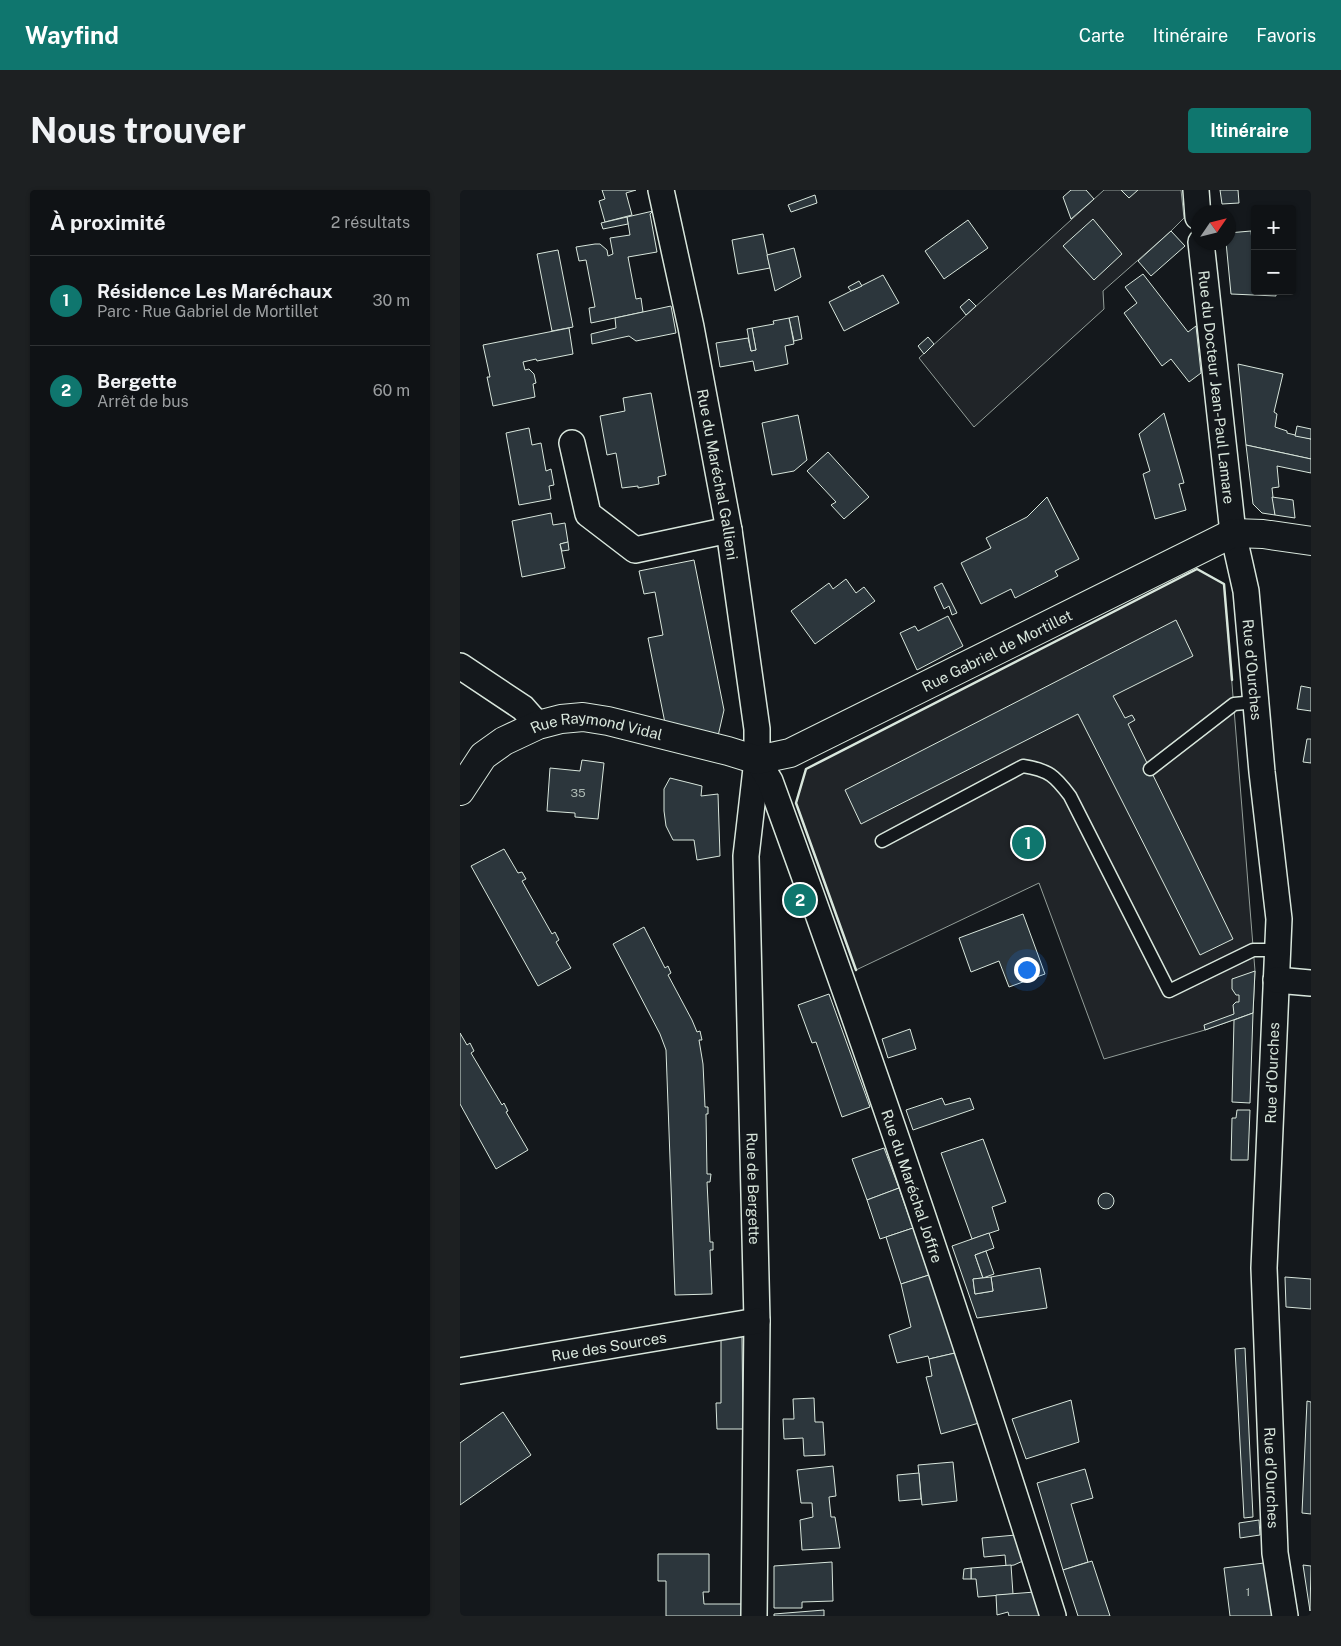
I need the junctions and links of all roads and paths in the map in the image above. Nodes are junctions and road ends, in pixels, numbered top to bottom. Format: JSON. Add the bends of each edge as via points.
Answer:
{"nodes":[{"id":1,"x":661,"y":190,"type":"edge"},
{"id":2,"x":1196,"y":190,"type":"edge"},
{"id":3,"x":1197,"y":205,"type":"edge"},
{"id":4,"x":1202,"y":250,"type":"edge"},
{"id":5,"x":572,"y":443,"type":"dead end"},
{"id":6,"x":729,"y":530,"type":"junction"},
{"id":7,"x":1233,"y":533,"type":"junction"},
{"id":8,"x":1311,"y":541,"type":"edge"},
{"id":9,"x":460,"y":666,"type":"edge"},
{"id":10,"x":1256,"y":702,"type":"junction"},
{"id":11,"x":538,"y":725,"type":"junction"},
{"id":12,"x":757,"y":760,"type":"junction"},
{"id":13,"x":1150,"y":769,"type":"dead end"},
{"id":14,"x":460,"y":791,"type":"edge"},
{"id":15,"x":882,"y":841,"type":"dead end"},
{"id":16,"x":1277,"y":950,"type":"junction"},
{"id":17,"x":1276,"y":980,"type":"junction"},
{"id":18,"x":1311,"y":983,"type":"edge"},
{"id":19,"x":757,"y":1321,"type":"junction"},
{"id":20,"x":460,"y":1371,"type":"edge"},
{"id":21,"x":754,"y":1616,"type":"edge"},
{"id":22,"x":1053,"y":1616,"type":"edge"},
{"id":23,"x":1285,"y":1616,"type":"edge"}],
"edges":[{"from":1,"to":6,"type":"street","name":"Rue du Maréchal Gallieni","via":[[691,327]]},
{"from":2,"to":3,"type":"street"},
{"from":4,"to":7,"type":"street","name":"Rue du Docteur Jean-Paul Lamare"},
{"from":5,"to":6,"type":"street","via":[[588,514],[635,550]]},
{"from":6,"to":12,"type":"street","name":"Rue du Maréchal Gallieni","via":[[757,729]]},
{"from":7,"to":8,"type":"street"},
{"from":7,"to":10,"type":"street","name":"Rue d'Ourches","via":[[1246,591]]},
{"from":7,"to":12,"type":"street","name":"Rue Gabriel de Mortillet","via":[[790,753]]},
{"from":9,"to":11,"type":"street","via":[[524,708]]},
{"from":10,"to":13,"type":"lane","via":[[1234,704]]},
{"from":10,"to":16,"type":"street","name":"Rue d'Ourches","via":[[1279,919]]},
{"from":11,"to":12,"type":"street","name":"Rue Raymond Vidal","via":[[583,717],[608,720]]},
{"from":11,"to":14,"type":"street","name":"Rue Raymond Vidal","via":[[504,741],[483,756]]},
{"from":12,"to":19,"type":"street","name":"Rue de Bergette","via":[[746,856]]},
{"from":12,"to":22,"type":"street","name":"Rue du Maréchal Joffre","via":[[770,781],[881,1094],[995,1430]]},
{"from":15,"to":16,"type":"lane","via":[[1023,766],[1038,769],[1058,779],[1070,796],[1169,991],[1253,950]]},
{"from":16,"to":17,"type":"street","name":"Rue d'Ourches"},
{"from":17,"to":18,"type":"street"},
{"from":17,"to":23,"type":"street","name":"Rue d'Ourches","via":[[1264,1268],[1276,1553]]},
{"from":19,"to":20,"type":"street","name":"Rue des Sources"},
{"from":19,"to":21,"type":"street","name":"Rue de Bergette"}]}
